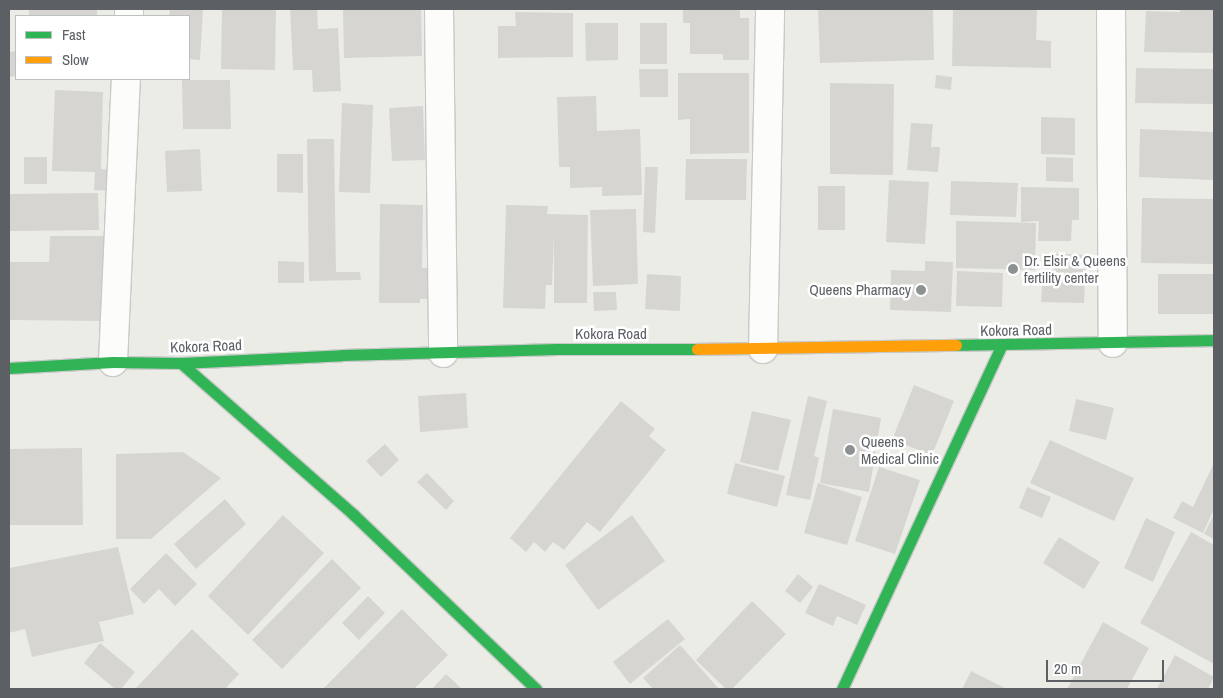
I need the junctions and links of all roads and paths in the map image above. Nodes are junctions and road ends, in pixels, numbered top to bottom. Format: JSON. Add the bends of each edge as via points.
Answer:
{"nodes":[{"id":1,"x":439,"y":9,"type":"edge"},
{"id":2,"x":770,"y":9,"type":"edge"},
{"id":3,"x":1111,"y":9,"type":"edge"},
{"id":4,"x":126,"y":80,"type":"edge"},
{"id":5,"x":1214,"y":340,"type":"edge"},
{"id":6,"x":1113,"y":342,"type":"junction"},
{"id":7,"x":1002,"y":345,"type":"junction"},
{"id":8,"x":763,"y":348,"type":"junction"},
{"id":9,"x":443,"y":353,"type":"junction"},
{"id":10,"x":113,"y":362,"type":"junction"},
{"id":11,"x":181,"y":363,"type":"junction"},
{"id":12,"x":9,"y":368,"type":"edge"},
{"id":13,"x":536,"y":689,"type":"edge"},
{"id":14,"x":842,"y":689,"type":"edge"}],
"edges":[{"from":1,"to":9,"type":"street"},
{"from":2,"to":8,"type":"street"},
{"from":3,"to":6,"type":"street"},
{"from":4,"to":10,"type":"street"},
{"from":5,"to":6,"type":"street","name":"Kokora Road"},
{"from":6,"to":7,"type":"street","name":"Kokora Road"},
{"from":7,"to":8,"type":"street","name":"Kokora Road"},
{"from":7,"to":14,"type":"street"},
{"from":8,"to":9,"type":"street","name":"Kokora Road"},
{"from":9,"to":11,"type":"street","name":"Kokora Road"},
{"from":10,"to":11,"type":"street","name":"Kokora Road"},
{"from":10,"to":12,"type":"street","name":"Kokora Road"},
{"from":11,"to":13,"type":"street","via":[[354,514]]}]}
